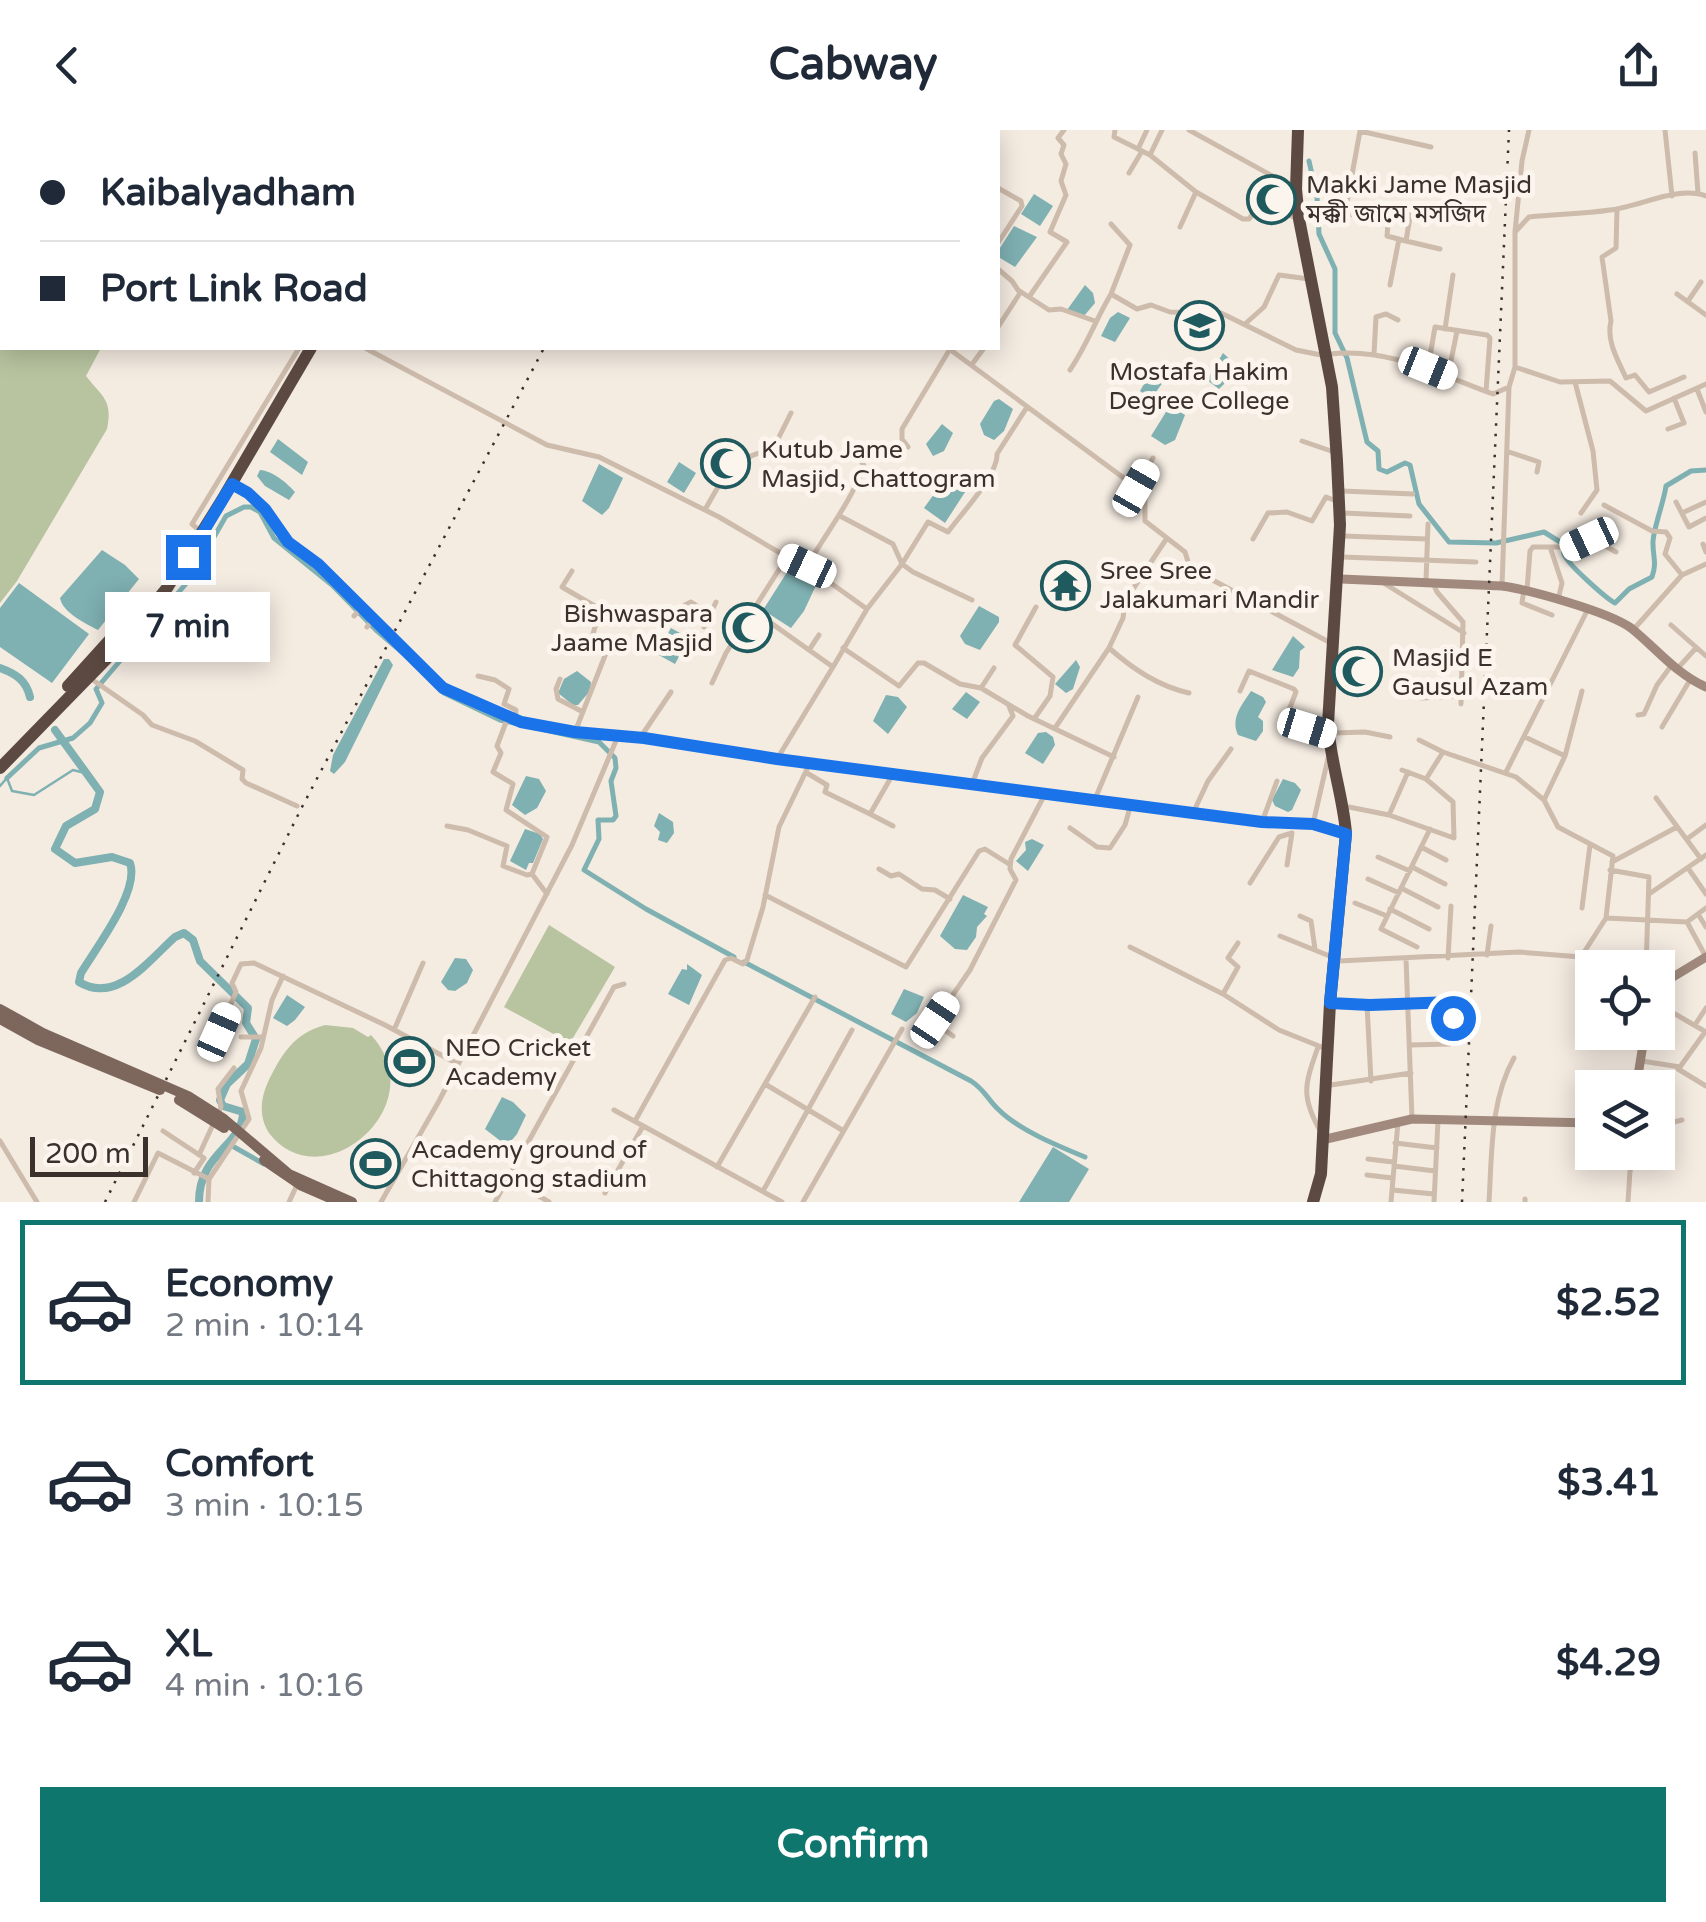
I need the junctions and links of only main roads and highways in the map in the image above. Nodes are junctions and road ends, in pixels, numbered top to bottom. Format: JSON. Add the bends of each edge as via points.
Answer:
{"nodes":[{"id":1,"x":1302,"y":130,"type":"edge"},
{"id":2,"x":309,"y":350,"type":"edge"},
{"id":3,"x":1336,"y":354,"type":"junction"},
{"id":4,"x":1342,"y":502,"type":"junction"},
{"id":5,"x":203,"y":533,"type":"junction"},
{"id":6,"x":1331,"y":734,"type":"junction"},
{"id":7,"x":0,"y":764,"type":"edge"},
{"id":8,"x":1337,"y":959,"type":"junction"},
{"id":9,"x":1332,"y":1003,"type":"junction"},
{"id":10,"x":0,"y":1009,"type":"edge"},
{"id":11,"x":0,"y":1019,"type":"edge"},
{"id":12,"x":1324,"y":1138,"type":"junction"},
{"id":13,"x":338,"y":1202,"type":"edge"},
{"id":14,"x":352,"y":1202,"type":"edge"},
{"id":15,"x":1316,"y":1202,"type":"edge"}],
"edges":[{"from":1,"to":3,"type":"highway","via":[[1304,217]]},
{"from":1,"to":3,"type":"highway","via":[[1299,219]]},
{"from":2,"to":5,"type":"highway"},
{"from":3,"to":4,"type":"highway","via":[[1332,387]]},
{"from":4,"to":6,"type":"highway"},
{"from":4,"to":6,"type":"highway"},
{"from":5,"to":7,"type":"highway"},
{"from":5,"to":7,"type":"highway","via":[[93,680]]},
{"from":6,"to":8,"type":"highway","via":[[1346,834]]},
{"from":6,"to":8,"type":"highway","via":[[1351,834]]},
{"from":8,"to":9,"type":"highway"},
{"from":9,"to":12,"type":"highway"},
{"from":9,"to":12,"type":"highway","via":[[1322,1048]]},
{"from":10,"to":14,"type":"main road","bridge":true,"via":[[188,1096],[289,1174]]},
{"from":11,"to":13,"type":"main road","bridge":true,"via":[[184,1102],[285,1176]]},
{"from":12,"to":15,"type":"highway"}]}
